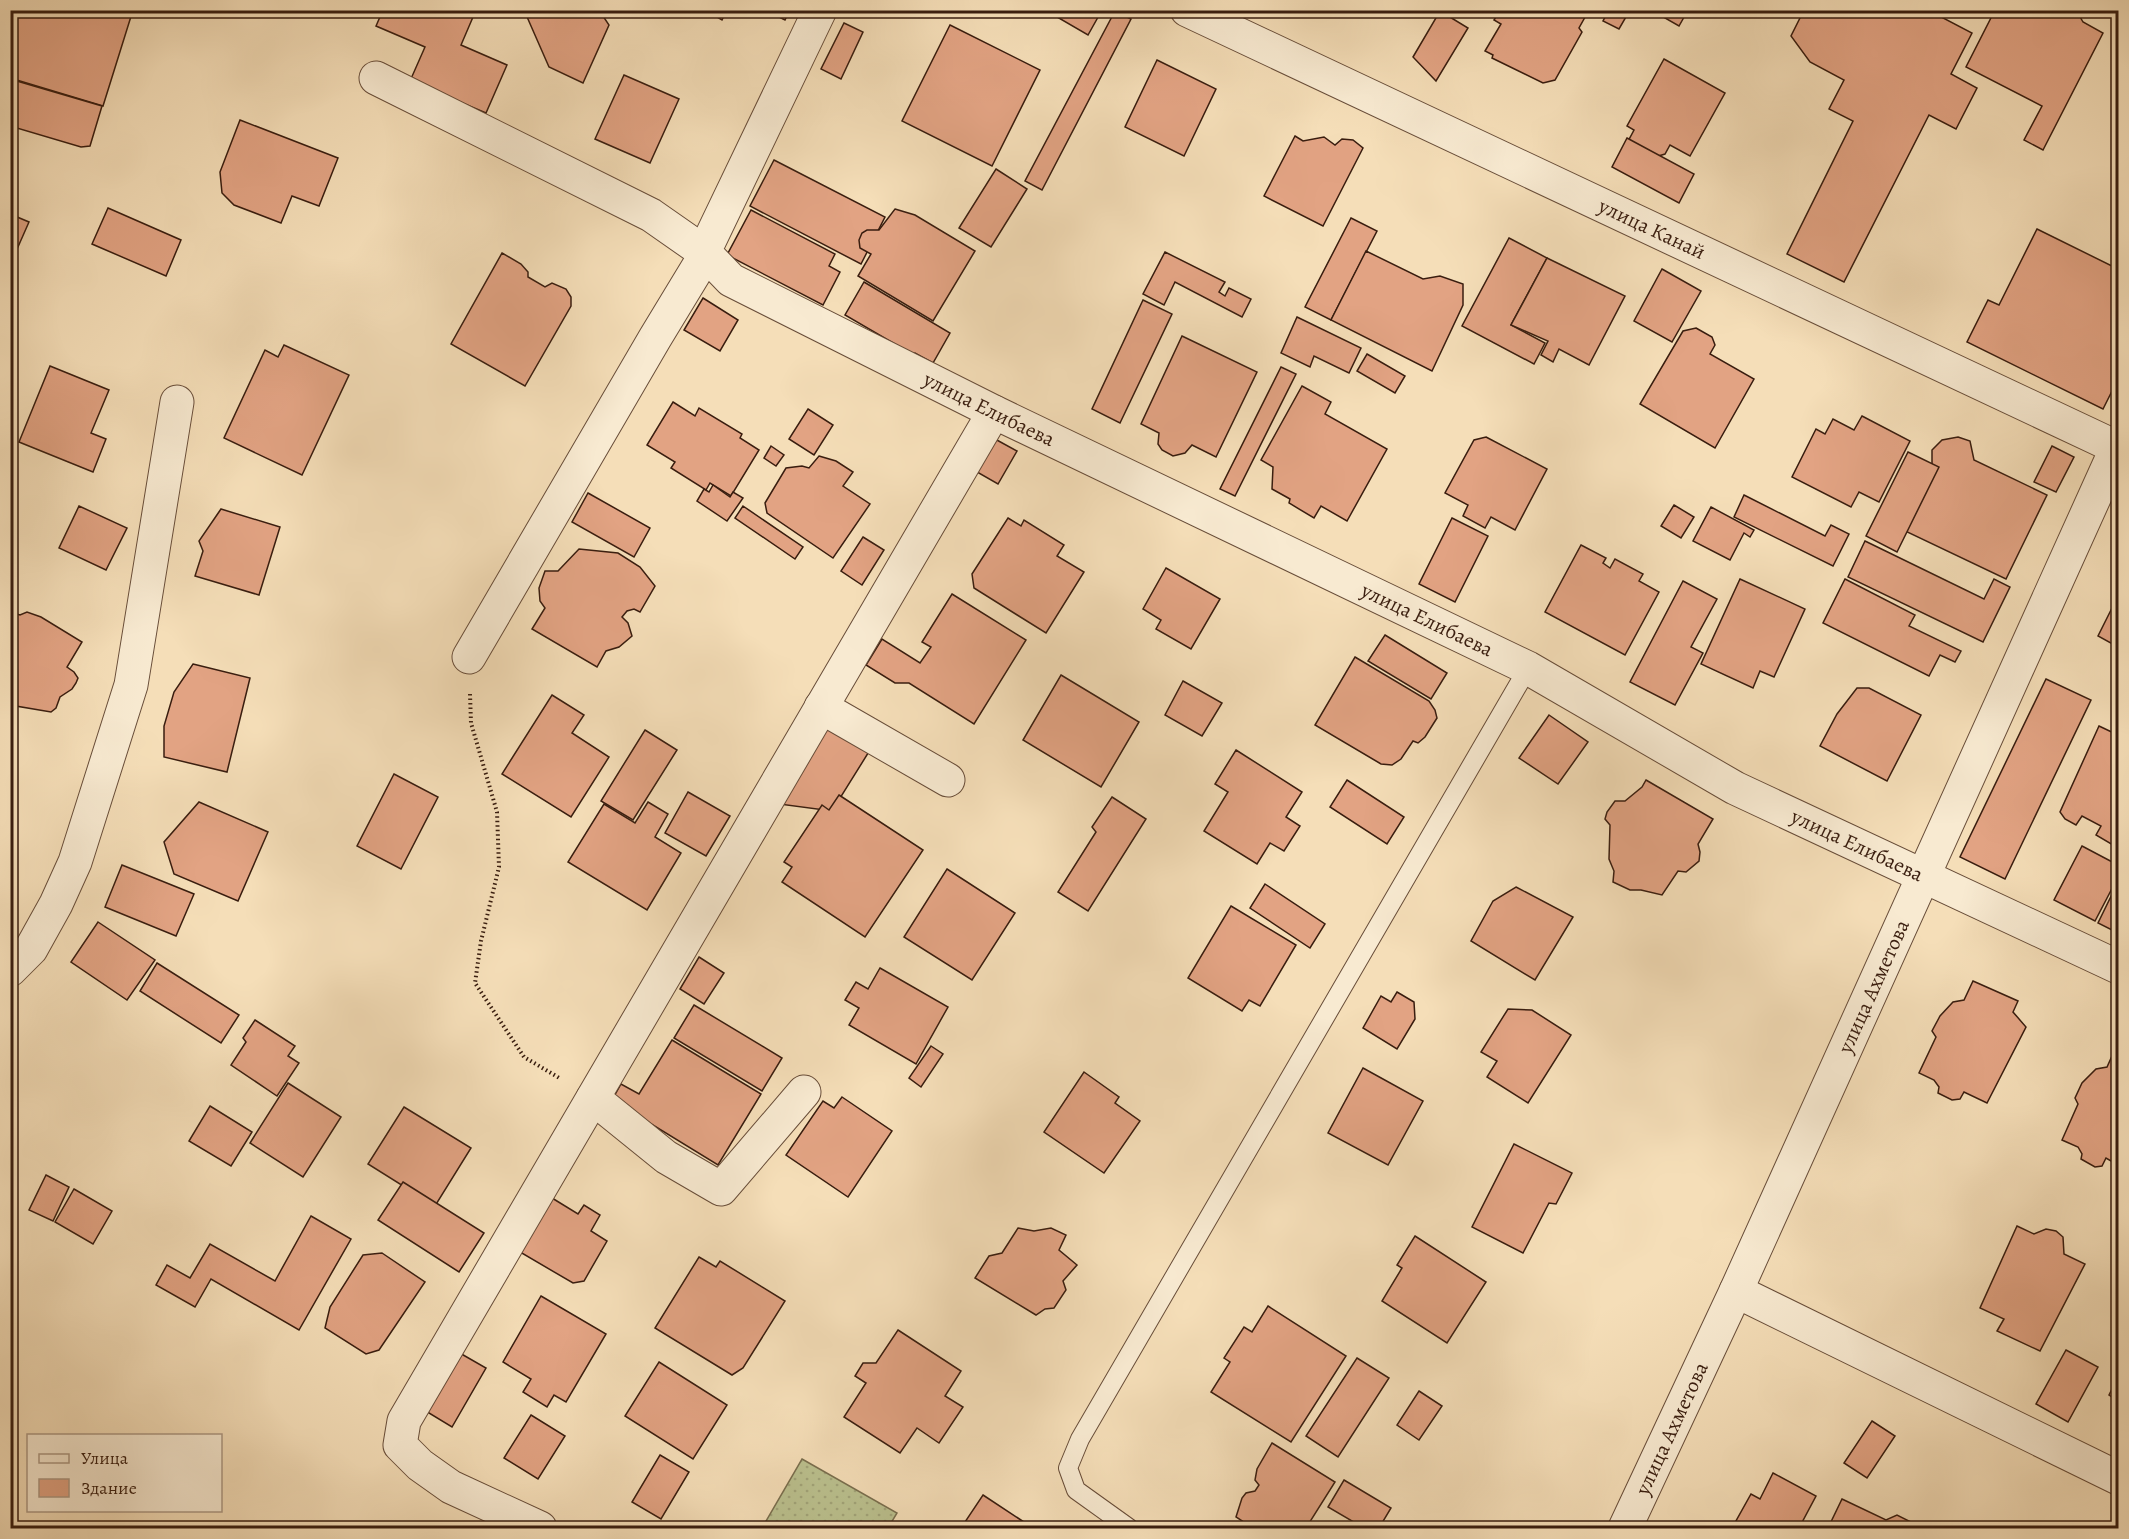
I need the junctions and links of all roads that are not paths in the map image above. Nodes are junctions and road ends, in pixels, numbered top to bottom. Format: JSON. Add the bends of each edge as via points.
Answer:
{"nodes":[{"id":1,"x":820,"y":10,"type":"edge"},
{"id":2,"x":1187,"y":10,"type":"edge"},
{"id":3,"x":376,"y":78,"type":"dead end"},
{"id":4,"x":705,"y":253,"type":"junction"},
{"id":5,"x":177,"y":402,"type":"dead end"},
{"id":6,"x":994,"y":412,"type":"junction"},
{"id":7,"x":2118,"y":446,"type":"edge"},
{"id":8,"x":470,"y":657,"type":"road end"},
{"id":9,"x":1528,"y":668,"type":"junction"},
{"id":10,"x":822,"y":707,"type":"junction"},
{"id":11,"x":948,"y":780,"type":"dead end"},
{"id":12,"x":1923,"y":875,"type":"junction"},
{"id":13,"x":2118,"y":967,"type":"edge"},
{"id":14,"x":10,"y":970,"type":"edge"},
{"id":15,"x":804,"y":1092,"type":"dead end"},
{"id":16,"x":593,"y":1098,"type":"junction"},
{"id":17,"x":1736,"y":1291,"type":"junction"},
{"id":18,"x":2118,"y":1478,"type":"edge"},
{"id":19,"x":540,"y":1528,"type":"edge"},
{"id":20,"x":1130,"y":1528,"type":"edge"},
{"id":21,"x":1625,"y":1528,"type":"edge"}],
"edges":[{"from":1,"to":4,"type":"street"},
{"from":2,"to":7,"type":"street","name":"улица Канай"},
{"from":3,"to":4,"type":"street","name":"улица Елибаева","via":[[651,215]]},
{"from":4,"to":6,"type":"street","name":"улица Елибаева","via":[[731,280]]},
{"from":4,"to":8,"type":"street"},
{"from":5,"to":14,"type":"street","via":[[131,686],[75,862],[31,949]]},
{"from":6,"to":9,"type":"street","name":"улица Елибаева"},
{"from":6,"to":10,"type":"street"},
{"from":7,"to":12,"type":"street","name":"улица Ахметова"},
{"from":9,"to":12,"type":"street","name":"улица Елибаева","via":[[1735,788]]},
{"from":9,"to":20,"type":"lane","via":[[1080,1439],[1068,1468],[1076,1490]]},
{"from":10,"to":11,"type":"street"},
{"from":10,"to":16,"type":"street"},
{"from":12,"to":13,"type":"street","name":"улица Елибаева"},
{"from":12,"to":17,"type":"street","name":"улица Ахметова"},
{"from":15,"to":16,"type":"street","via":[[721,1189],[666,1157]]},
{"from":16,"to":19,"type":"street","via":[[404,1421],[400,1445],[451,1487]]},
{"from":17,"to":18,"type":"street"},
{"from":17,"to":21,"type":"street","name":"улица Ахметова"}]}
